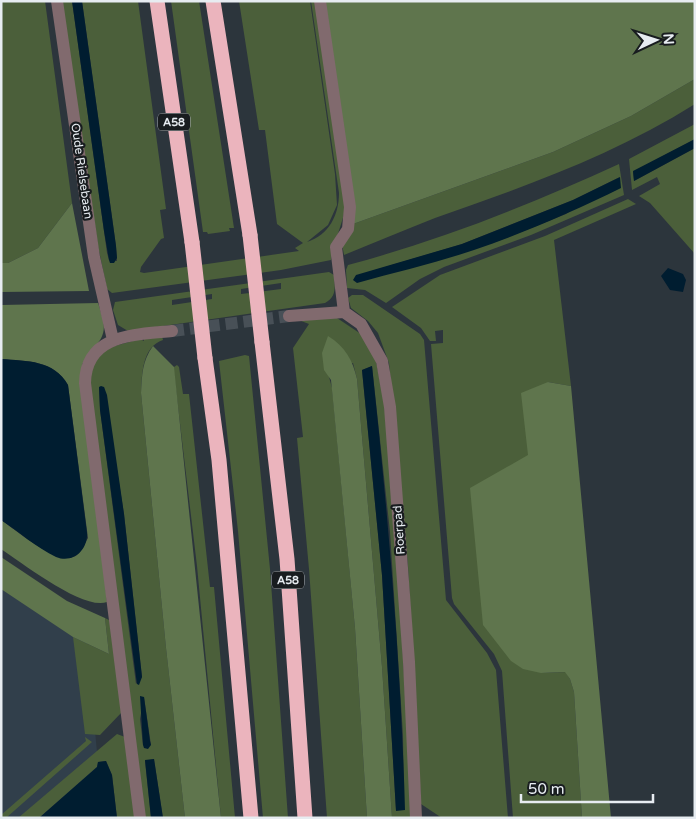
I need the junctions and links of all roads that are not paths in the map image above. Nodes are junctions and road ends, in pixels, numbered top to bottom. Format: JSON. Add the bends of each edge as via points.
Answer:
{"nodes":[{"id":1,"x":57,"y":1,"type":"edge"},
{"id":2,"x":157,"y":1,"type":"edge"},
{"id":3,"x":213,"y":1,"type":"edge"},
{"id":4,"x":320,"y":1,"type":"edge"},
{"id":5,"x":344,"y":312,"type":"junction"},
{"id":6,"x":289,"y":316,"type":"tunnel mouth"},
{"id":7,"x":172,"y":331,"type":"tunnel mouth"},
{"id":8,"x":113,"y":340,"type":"junction"},
{"id":9,"x":140,"y":818,"type":"edge"},
{"id":10,"x":251,"y":818,"type":"edge"},
{"id":11,"x":305,"y":818,"type":"edge"},
{"id":12,"x":416,"y":818,"type":"edge"}],
"edges":[{"from":1,"to":8,"type":"street","name":"Oude Rielsebaan","via":[[94,256]]},
{"from":2,"to":10,"type":"highway","number":"A58","bridge":true,"via":[[192,242],[220,470]]},
{"from":3,"to":11,"type":"highway","number":"A58","bridge":true,"via":[[250,236],[287,559]]},
{"from":4,"to":5,"type":"street","via":[[350,207],[348,228],[336,247]]},
{"from":5,"to":6,"type":"street"},
{"from":5,"to":12,"type":"street","name":"Roerpad","via":[[361,324],[382,361],[390,407],[409,662]]},
{"from":7,"to":8,"type":"street"},
{"from":8,"to":9,"type":"street","via":[[102,345],[90,358],[85,383]]}]}
